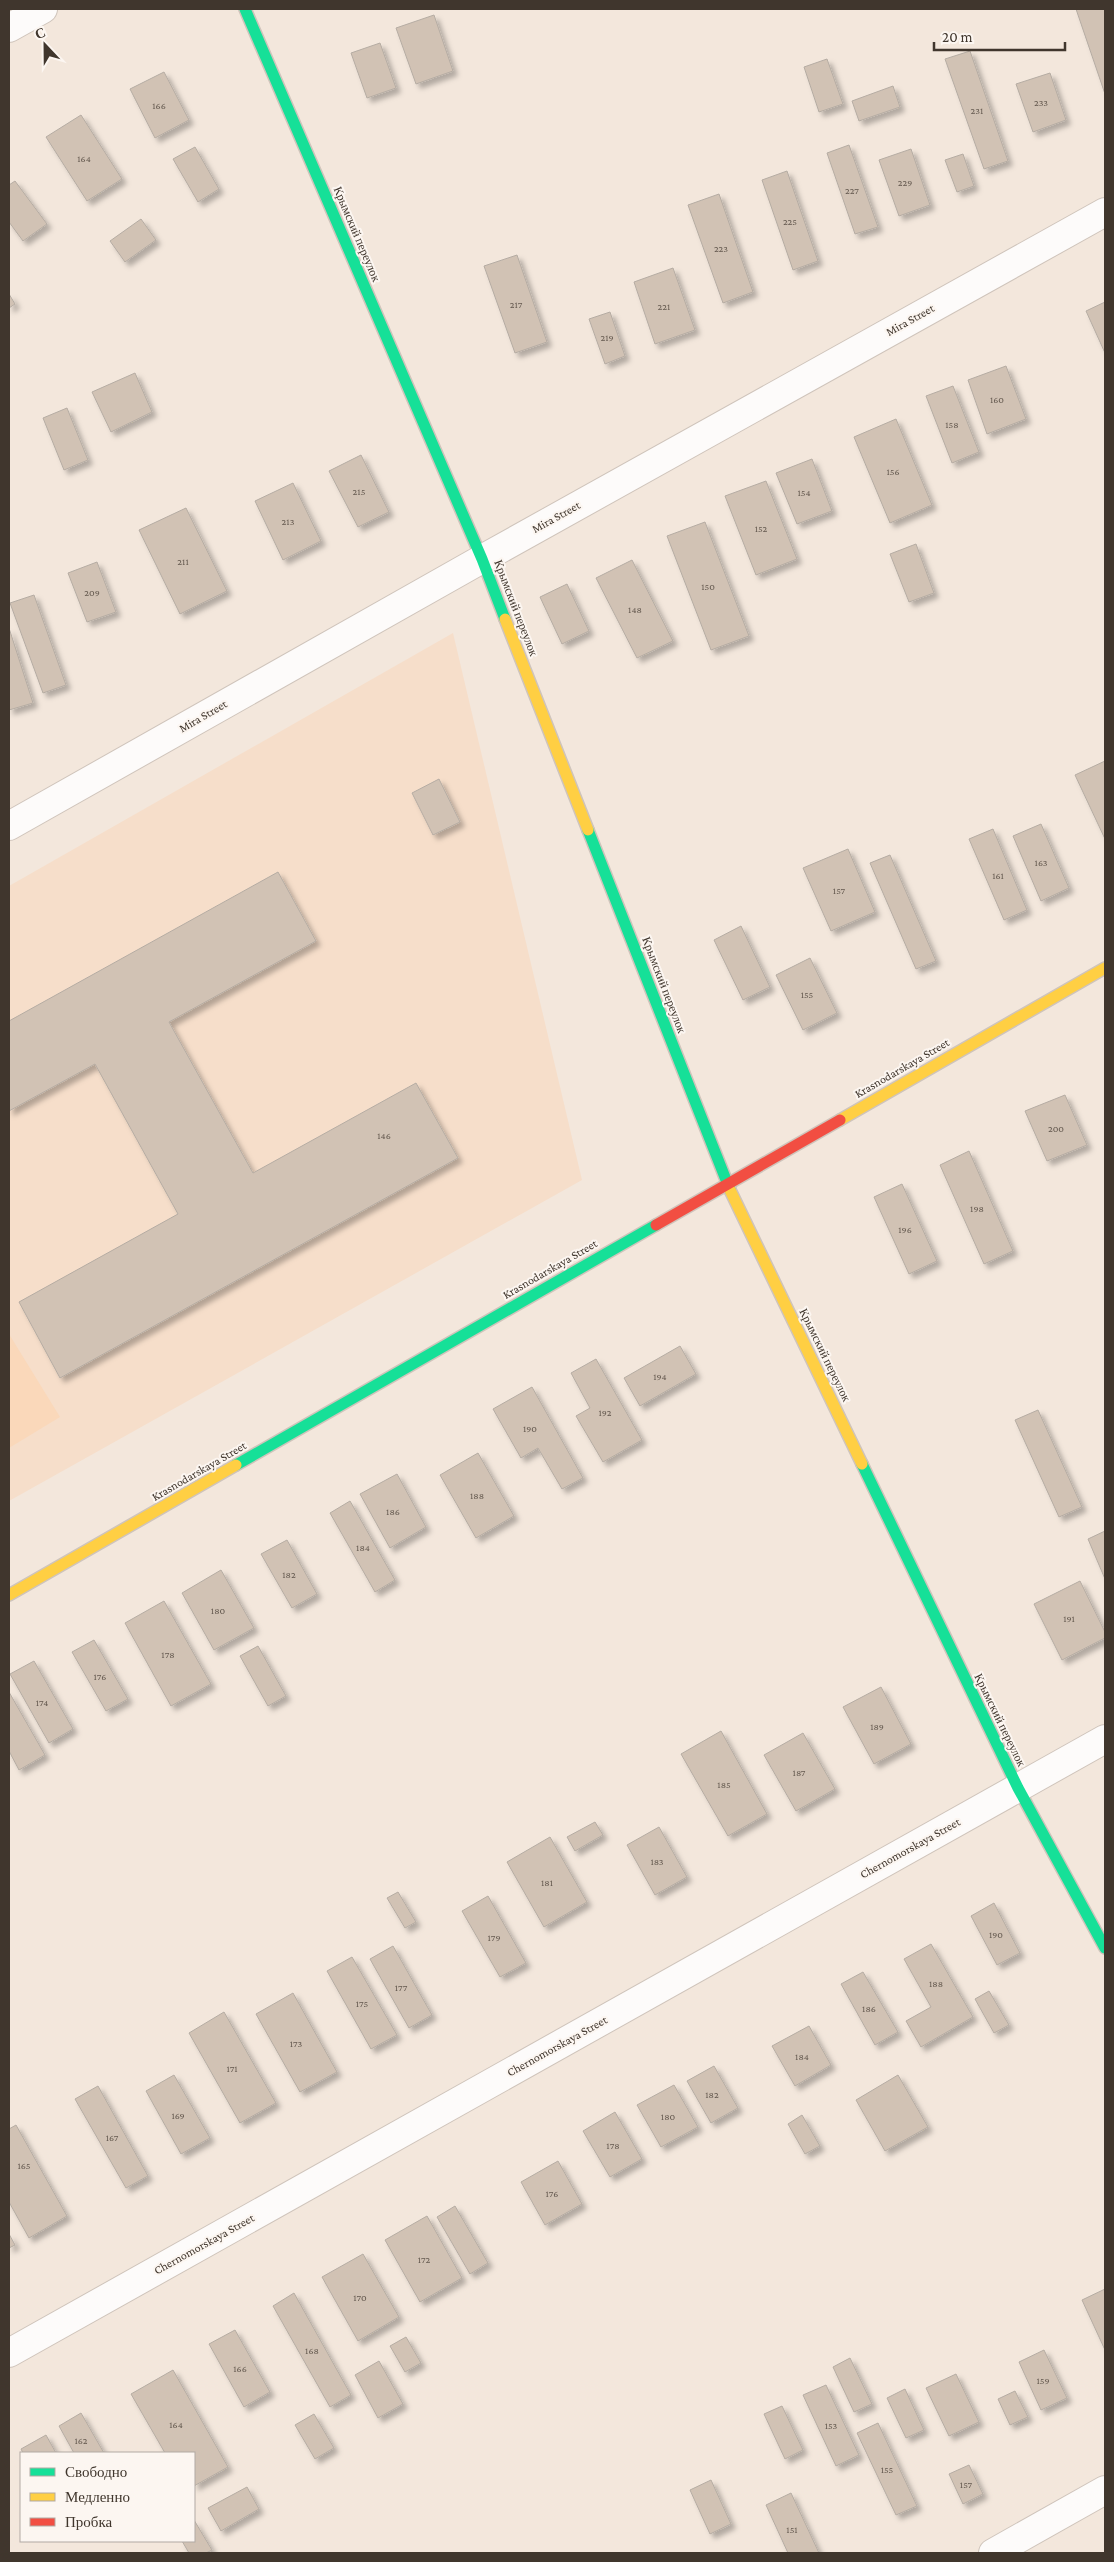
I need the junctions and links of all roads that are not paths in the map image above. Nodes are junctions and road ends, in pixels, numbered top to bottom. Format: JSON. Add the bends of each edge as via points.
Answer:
{"nodes":[{"id":1,"x":44,"y":9,"type":"edge"},
{"id":2,"x":245,"y":9,"type":"edge"},
{"id":3,"x":9,"y":28,"type":"edge"},
{"id":4,"x":1105,"y":212,"type":"edge"},
{"id":5,"x":482,"y":558,"type":"junction"},
{"id":6,"x":9,"y":826,"type":"edge"},
{"id":7,"x":1105,"y":968,"type":"edge"},
{"id":8,"x":727,"y":1184,"type":"junction"},
{"id":9,"x":9,"y":1595,"type":"edge"},
{"id":10,"x":1105,"y":1739,"type":"edge"},
{"id":11,"x":1018,"y":1788,"type":"junction"},
{"id":12,"x":1105,"y":1948,"type":"edge"},
{"id":13,"x":9,"y":2353,"type":"edge"},
{"id":14,"x":1105,"y":2490,"type":"edge"},
{"id":15,"x":993,"y":2553,"type":"edge"}],
"edges":[{"from":1,"to":3,"type":"street"},
{"from":2,"to":5,"type":"street","name":"Крымский переулок"},
{"from":4,"to":5,"type":"street","name":"Mira Street"},
{"from":5,"to":6,"type":"street","name":"Mira Street"},
{"from":5,"to":8,"type":"street","name":"Крымский переулок"},
{"from":7,"to":8,"type":"street","name":"Krasnodarskaya Street"},
{"from":8,"to":9,"type":"street","name":"Krasnodarskaya Street"},
{"from":8,"to":11,"type":"street","name":"Крымский переулок"},
{"from":10,"to":11,"type":"street","name":"Chernomorskaya Street"},
{"from":11,"to":12,"type":"street","name":"Крымский переулок"},
{"from":11,"to":13,"type":"street","name":"Chernomorskaya Street"},
{"from":14,"to":15,"type":"street"}]}
